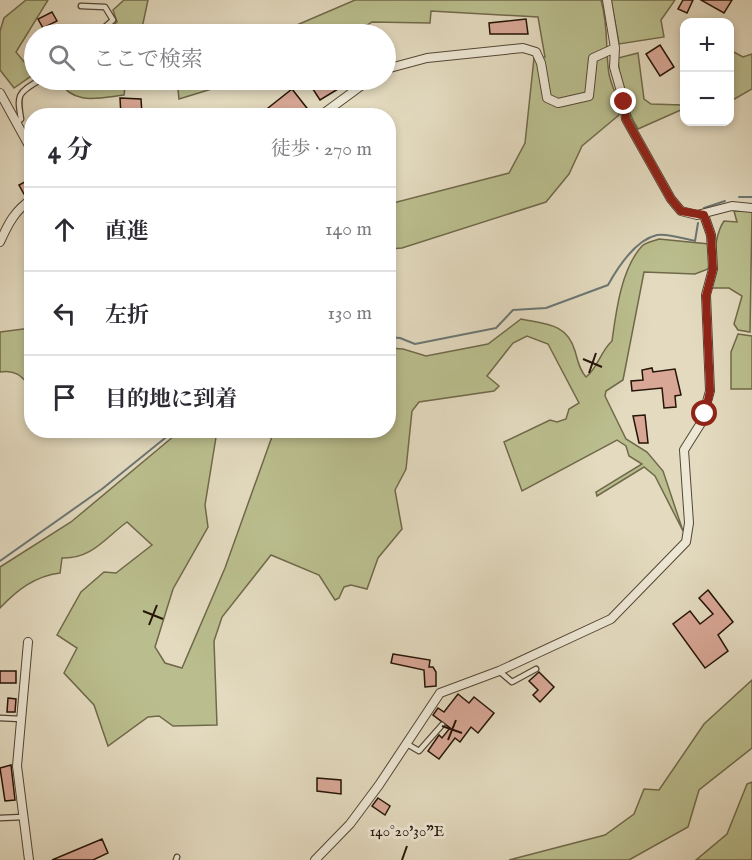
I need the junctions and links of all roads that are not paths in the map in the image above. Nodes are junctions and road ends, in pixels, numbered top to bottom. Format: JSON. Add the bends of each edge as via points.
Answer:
{"nodes":[{"id":1,"x":607,"y":0,"type":"edge"},
{"id":2,"x":81,"y":6,"type":"dead end"},
{"id":3,"x":108,"y":24,"type":"edge"},
{"id":4,"x":615,"y":48,"type":"junction"},
{"id":5,"x":396,"y":66,"type":"edge"},
{"id":6,"x":25,"y":90,"type":"edge"},
{"id":7,"x":355,"y":90,"type":"edge"},
{"id":8,"x":0,"y":93,"type":"edge"},
{"id":9,"x":331,"y":108,"type":"edge"},
{"id":10,"x":16,"y":123,"type":"junction"},
{"id":11,"x":24,"y":137,"type":"edge"},
{"id":12,"x":24,"y":204,"type":"edge"},
{"id":13,"x":752,"y":208,"type":"edge"},
{"id":14,"x":704,"y":215,"type":"junction"},
{"id":15,"x":0,"y":242,"type":"edge"},
{"id":16,"x":28,"y":642,"type":"dead end"},
{"id":17,"x":536,"y":669,"type":"dead end"},
{"id":18,"x":499,"y":671,"type":"junction"},
{"id":19,"x":0,"y":718,"type":"edge"},
{"id":20,"x":21,"y":719,"type":"junction"},
{"id":21,"x":442,"y":725,"type":"dead end"},
{"id":22,"x":407,"y":744,"type":"junction"},
{"id":23,"x":23,"y":817,"type":"junction"},
{"id":24,"x":0,"y":818,"type":"edge"},
{"id":25,"x":29,"y":860,"type":"edge"},
{"id":26,"x":315,"y":860,"type":"edge"}],
"edges":[{"from":1,"to":4,"type":"street"},
{"from":2,"to":3,"type":"lane","via":[[105,7],[113,20]]},
{"from":4,"to":5,"type":"street","via":[[593,58],[589,96],[558,103],[547,98],[542,63],[536,52],[523,48],[427,58]]},
{"from":4,"to":14,"type":"street","via":[[614,67],[626,119],[676,207]]},
{"from":6,"to":10,"type":"lane","via":[[18,98],[21,119]]},
{"from":7,"to":9,"type":"street"},
{"from":8,"to":10,"type":"street"},
{"from":10,"to":11,"type":"street"},
{"from":12,"to":15,"type":"street","via":[[9,221]]},
{"from":13,"to":14,"type":"street","via":[[732,206]]},
{"from":14,"to":18,"type":"street","via":[[711,235],[713,269],[706,296],[710,391],[705,414],[684,450],[690,523],[686,542],[611,619]]},
{"from":16,"to":20,"type":"street"},
{"from":17,"to":18,"type":"lane","via":[[512,682]]},
{"from":18,"to":22,"type":"street","via":[[440,693]]},
{"from":19,"to":20,"type":"lane"},
{"from":20,"to":23,"type":"street","via":[[17,766]]},
{"from":21,"to":22,"type":"lane","via":[[419,751]]},
{"from":22,"to":26,"type":"street","via":[[350,824]]},
{"from":23,"to":24,"type":"lane"},
{"from":23,"to":25,"type":"street"}]}
